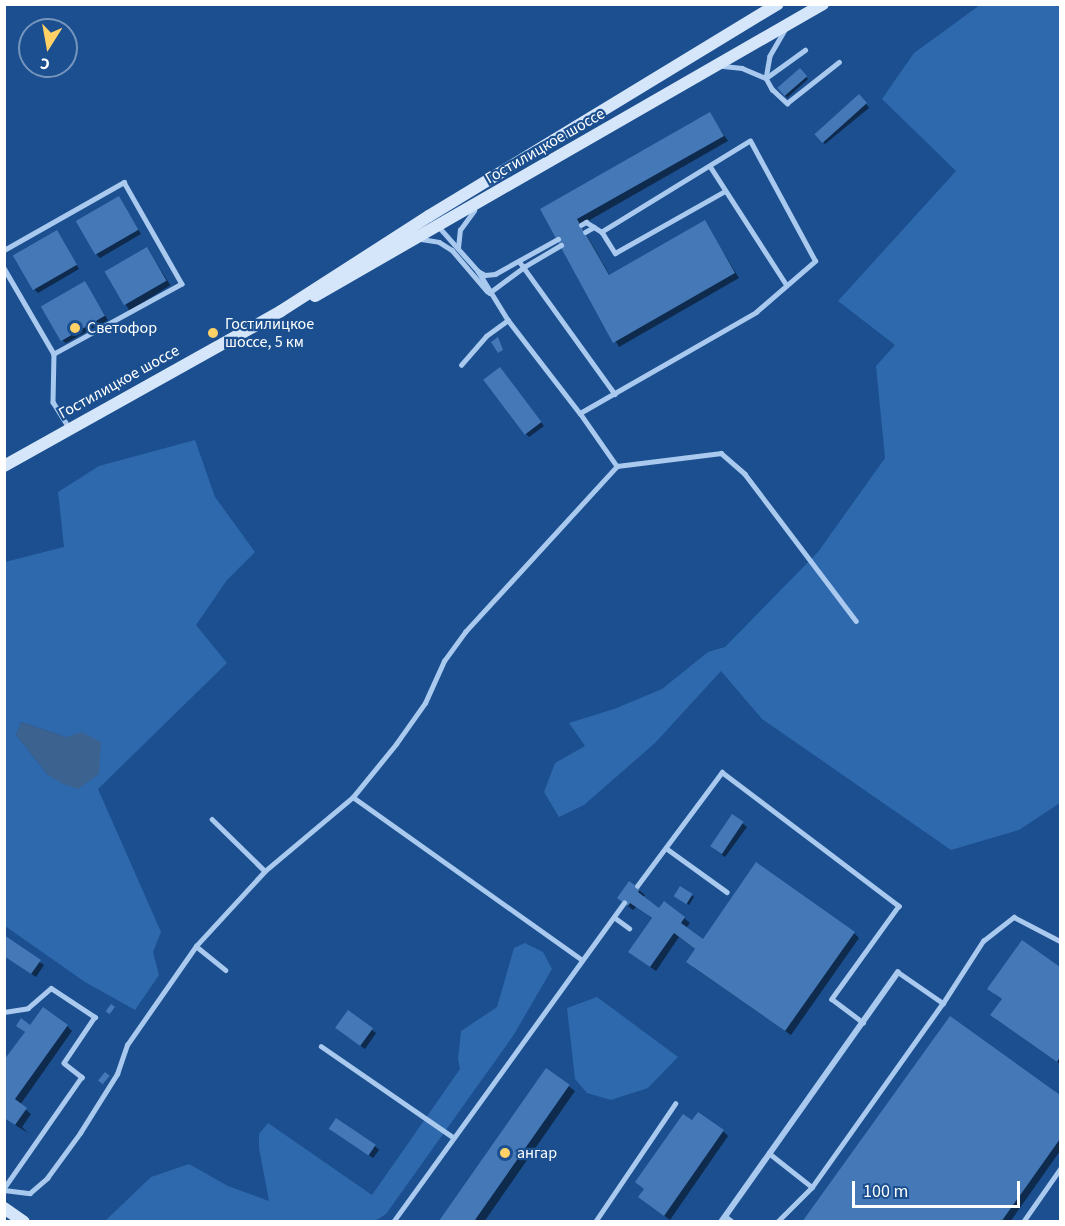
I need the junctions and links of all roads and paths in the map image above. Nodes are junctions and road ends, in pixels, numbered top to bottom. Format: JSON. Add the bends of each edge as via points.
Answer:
{"nodes":[{"id":1,"x":778,"y":4,"type":"edge"},
{"id":2,"x":822,"y":4,"type":"edge"},
{"id":3,"x":788,"y":25,"type":"junction"},
{"id":4,"x":805,"y":50,"type":"dead end"},
{"id":5,"x":839,"y":62,"type":"dead end"},
{"id":6,"x":718,"y":65,"type":"junction"},
{"id":7,"x":766,"y":78,"type":"junction"},
{"id":8,"x":710,"y":166,"type":"junction"},
{"id":9,"x":725,"y":191,"type":"junction"},
{"id":10,"x":483,"y":201,"type":"junction"},
{"id":11,"x":429,"y":216,"type":"junction"},
{"id":12,"x":581,"y":225,"type":"dead end"},
{"id":13,"x":438,"y":226,"type":"junction"},
{"id":14,"x":594,"y":227,"type":"junction"},
{"id":15,"x":585,"y":232,"type":"dead end"},
{"id":16,"x":602,"y":232,"type":"junction"},
{"id":17,"x":418,"y":239,"type":"junction"},
{"id":18,"x":558,"y":239,"type":"dead end"},
{"id":19,"x":561,"y":245,"type":"dead end"},
{"id":20,"x":458,"y":248,"type":"junction"},
{"id":21,"x":4,"y":249,"type":"edge"},
{"id":22,"x":519,"y":261,"type":"junction"},
{"id":23,"x":524,"y":267,"type":"junction"},
{"id":24,"x":4,"y":268,"type":"edge"},
{"id":25,"x":478,"y":271,"type":"junction"},
{"id":26,"x":786,"y":285,"type":"junction"},
{"id":27,"x":489,"y":293,"type":"junction"},
{"id":28,"x":281,"y":311,"type":"junction"},
{"id":29,"x":508,"y":320,"type":"junction"},
{"id":30,"x":54,"y":354,"type":"junction"},
{"id":31,"x":461,"y":365,"type":"dead end"},
{"id":32,"x":615,"y":394,"type":"junction"},
{"id":33,"x":580,"y":412,"type":"junction"},
{"id":34,"x":69,"y":429,"type":"junction"},
{"id":35,"x":4,"y":465,"type":"edge"},
{"id":36,"x":616,"y":466,"type":"junction"},
{"id":37,"x":856,"y":621,"type":"dead end"},
{"id":38,"x":353,"y":796,"type":"junction"},
{"id":39,"x":212,"y":819,"type":"dead end"},
{"id":40,"x":666,"y":848,"type":"junction"},
{"id":41,"x":265,"y":871,"type":"junction"},
{"id":42,"x":637,"y":886,"type":"dead end"},
{"id":43,"x":727,"y":892,"type":"dead end"},
{"id":44,"x":624,"y":903,"type":"dead end"},
{"id":45,"x":614,"y":917,"type":"junction"},
{"id":46,"x":629,"y":928,"type":"dead end"},
{"id":47,"x":1060,"y":940,"type":"edge"},
{"id":48,"x":196,"y":946,"type":"junction"},
{"id":49,"x":582,"y":960,"type":"junction"},
{"id":50,"x":226,"y":970,"type":"dead end"},
{"id":51,"x":898,"y":972,"type":"joint"},
{"id":52,"x":943,"y":1003,"type":"junction"},
{"id":53,"x":4,"y":1012,"type":"edge"},
{"id":54,"x":863,"y":1022,"type":"junction"},
{"id":55,"x":321,"y":1046,"type":"dead end"},
{"id":56,"x":675,"y":1104,"type":"dead end"},
{"id":57,"x":453,"y":1137,"type":"junction"},
{"id":58,"x":769,"y":1153,"type":"junction"},
{"id":59,"x":1060,"y":1169,"type":"edge"},
{"id":60,"x":812,"y":1187,"type":"junction"},
{"id":61,"x":4,"y":1190,"type":"edge"},
{"id":62,"x":4,"y":1208,"type":"edge"},
{"id":63,"x":723,"y":1219,"type":"edge"},
{"id":64,"x":24,"y":1221,"type":"edge"},
{"id":65,"x":393,"y":1221,"type":"edge"},
{"id":66,"x":595,"y":1221,"type":"edge"},
{"id":67,"x":733,"y":1221,"type":"edge"},
{"id":68,"x":777,"y":1221,"type":"edge"},
{"id":69,"x":1023,"y":1221,"type":"edge"}],
"edges":[{"from":1,"to":11,"type":"main road","name":"Гостилицкое шоссе"},
{"from":2,"to":3,"type":"main road","name":"Гостилицкое шоссе"},
{"from":3,"to":6,"type":"main road","name":"Гостилицкое шоссе"},
{"from":3,"to":7,"type":"lane","via":[[770,56]]},
{"from":4,"to":7,"type":"lane"},
{"from":5,"to":7,"type":"lane","via":[[788,103]]},
{"from":6,"to":7,"type":"lane","via":[[742,68]]},
{"from":6,"to":10,"type":"main road","name":"Гостилицкое шоссе"},
{"from":8,"to":9,"type":"lane"},
{"from":8,"to":16,"type":"lane"},
{"from":8,"to":26,"type":"lane","via":[[750,141],[814,261]]},
{"from":9,"to":16,"type":"lane","via":[[615,253]]},
{"from":9,"to":26,"type":"lane"},
{"from":10,"to":13,"type":"main road","name":"Гостилицкое шоссе"},
{"from":10,"to":20,"type":"lane","via":[[460,230]]},
{"from":11,"to":13,"type":"lane"},
{"from":11,"to":28,"type":"main road","name":"Гостилицкое шоссе"},
{"from":12,"to":14,"type":"lane","via":[[586,222]]},
{"from":13,"to":17,"type":"main road","name":"Гостилицкое шоссе"},
{"from":13,"to":20,"type":"lane"},
{"from":14,"to":15,"type":"lane"},
{"from":14,"to":16,"type":"lane"},
{"from":17,"to":27,"type":"lane","via":[[439,242],[452,250]]},
{"from":17,"to":28,"type":"main road","name":"Гостилицкое шоссе"},
{"from":18,"to":22,"type":"lane"},
{"from":19,"to":23,"type":"lane"},
{"from":20,"to":25,"type":"lane"},
{"from":21,"to":30,"type":"lane","via":[[124,182],[182,284]]},
{"from":22,"to":23,"type":"lane"},
{"from":22,"to":25,"type":"lane","via":[[495,274]]},
{"from":23,"to":27,"type":"lane"},
{"from":23,"to":32,"type":"lane"},
{"from":24,"to":30,"type":"lane"},
{"from":25,"to":27,"type":"lane"},
{"from":26,"to":32,"type":"lane","via":[[756,312]]},
{"from":27,"to":29,"type":"lane"},
{"from":28,"to":34,"type":"main road","name":"Гостилицкое шоссе"},
{"from":29,"to":31,"type":"lane","via":[[486,336]]},
{"from":29,"to":33,"type":"lane"},
{"from":30,"to":34,"type":"lane","via":[[53,402]]},
{"from":32,"to":33,"type":"lane"},
{"from":33,"to":36,"type":"lane"},
{"from":34,"to":35,"type":"main road","name":"Гостилицкое шоссе"},
{"from":36,"to":37,"type":"lane","via":[[722,453],[745,474]]},
{"from":36,"to":38,"type":"lane","via":[[465,632],[444,661],[425,703]]},
{"from":38,"to":41,"type":"lane"},
{"from":38,"to":49,"type":"lane"},
{"from":39,"to":41,"type":"lane"},
{"from":40,"to":42,"type":"lane"},
{"from":40,"to":43,"type":"lane"},
{"from":40,"to":54,"type":"lane","via":[[722,772],[899,906],[832,999]]},
{"from":41,"to":48,"type":"lane"},
{"from":44,"to":45,"type":"lane"},
{"from":45,"to":46,"type":"lane"},
{"from":45,"to":49,"type":"lane"},
{"from":47,"to":52,"type":"lane","via":[[1014,916],[983,942]]},
{"from":48,"to":50,"type":"lane"},
{"from":48,"to":61,"type":"lane","via":[[127,1045],[117,1074],[46,1178],[30,1193]]},
{"from":49,"to":57,"type":"lane"},
{"from":51,"to":52,"type":"lane"},
{"from":51,"to":54,"type":"street"},
{"from":52,"to":60,"type":"lane"},
{"from":53,"to":61,"type":"lane","via":[[28,1008],[51,988],[95,1017],[64,1063],[82,1077]]},
{"from":54,"to":58,"type":"street"},
{"from":55,"to":57,"type":"lane"},
{"from":56,"to":66,"type":"lane"},
{"from":57,"to":65,"type":"lane"},
{"from":58,"to":60,"type":"lane"},
{"from":58,"to":63,"type":"street"},
{"from":59,"to":69,"type":"lane"},
{"from":60,"to":68,"type":"lane"},
{"from":62,"to":64,"type":"main road"},
{"from":63,"to":67,"type":"lane"}]}
